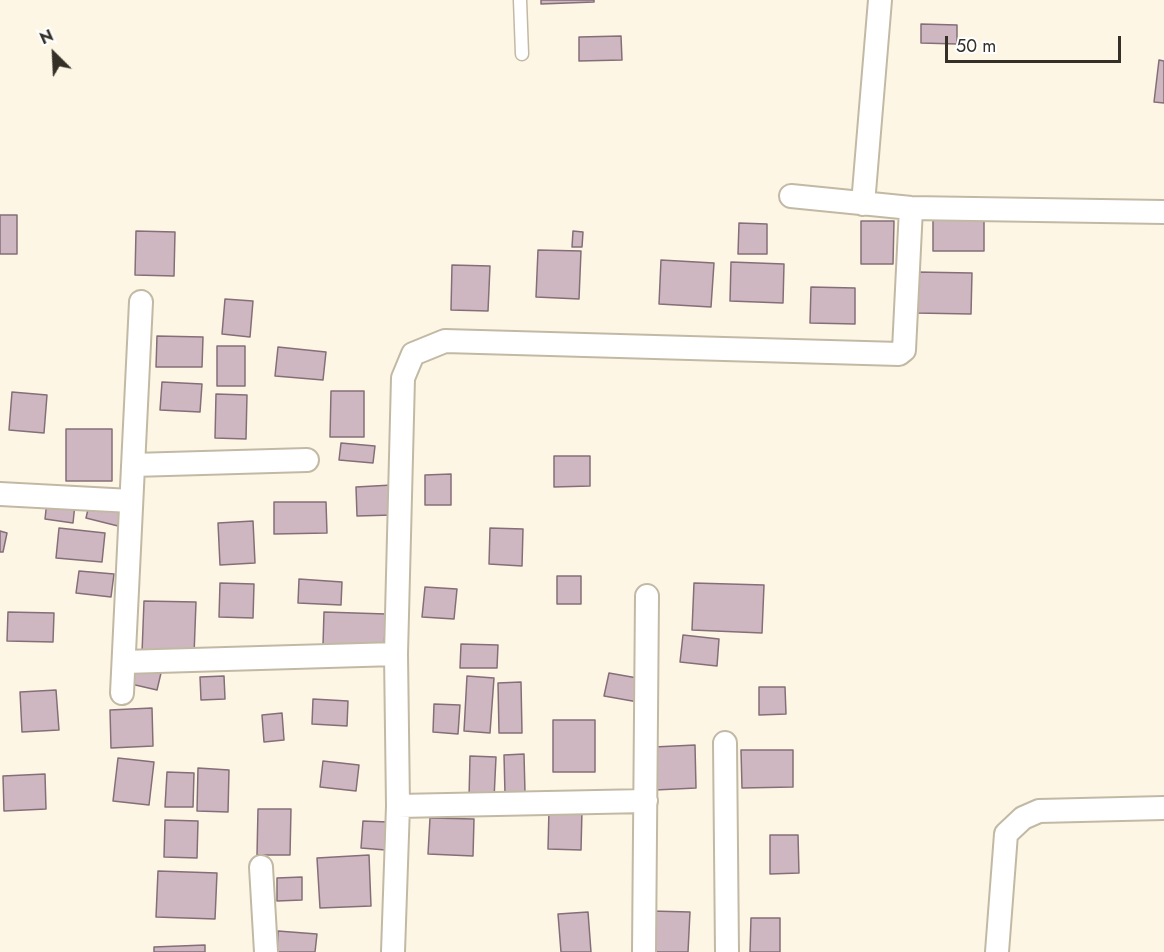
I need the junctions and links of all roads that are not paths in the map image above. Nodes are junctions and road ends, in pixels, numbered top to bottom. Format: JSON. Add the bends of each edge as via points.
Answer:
{"nodes":[{"id":1,"x":520,"y":0,"type":"edge"},
{"id":2,"x":880,"y":0,"type":"edge"},
{"id":3,"x":522,"y":54,"type":"dead end"},
{"id":4,"x":791,"y":196,"type":"dead end"},
{"id":5,"x":863,"y":204,"type":"junction"},
{"id":6,"x":911,"y":208,"type":"junction"},
{"id":7,"x":1164,"y":212,"type":"edge"},
{"id":8,"x":141,"y":302,"type":"dead end"},
{"id":9,"x":307,"y":460,"type":"dead end"},
{"id":10,"x":134,"y":465,"type":"junction"},
{"id":11,"x":0,"y":494,"type":"edge"},
{"id":12,"x":131,"y":501,"type":"junction"},
{"id":13,"x":648,"y":596,"type":"dead end"},
{"id":14,"x":396,"y":654,"type":"junction"},
{"id":15,"x":124,"y":662,"type":"junction"},
{"id":16,"x":122,"y":693,"type":"dead end"},
{"id":17,"x":725,"y":743,"type":"dead end"},
{"id":18,"x":646,"y":801,"type":"junction"},
{"id":19,"x":398,"y":806,"type":"junction"},
{"id":20,"x":1164,"y":808,"type":"edge"},
{"id":21,"x":261,"y":867,"type":"dead end"},
{"id":22,"x":266,"y":952,"type":"edge"},
{"id":23,"x":393,"y":952,"type":"edge"},
{"id":24,"x":644,"y":952,"type":"edge"},
{"id":25,"x":727,"y":952,"type":"edge"},
{"id":26,"x":997,"y":952,"type":"edge"}],
"edges":[{"from":1,"to":3,"type":"lane"},
{"from":2,"to":5,"type":"street"},
{"from":4,"to":5,"type":"street"},
{"from":5,"to":6,"type":"street"},
{"from":6,"to":7,"type":"street"},
{"from":6,"to":14,"type":"street","via":[[904,350],[899,354],[445,341],[413,354],[403,378]]},
{"from":8,"to":10,"type":"street"},
{"from":9,"to":10,"type":"street"},
{"from":10,"to":12,"type":"street"},
{"from":11,"to":12,"type":"street"},
{"from":12,"to":15,"type":"street"},
{"from":13,"to":18,"type":"street"},
{"from":14,"to":15,"type":"street"},
{"from":14,"to":19,"type":"street"},
{"from":15,"to":16,"type":"street"},
{"from":17,"to":25,"type":"street"},
{"from":18,"to":19,"type":"street"},
{"from":18,"to":24,"type":"street"},
{"from":19,"to":23,"type":"street"},
{"from":20,"to":26,"type":"street","via":[[1040,811],[1023,818],[1006,834]]},
{"from":21,"to":22,"type":"street"}]}
